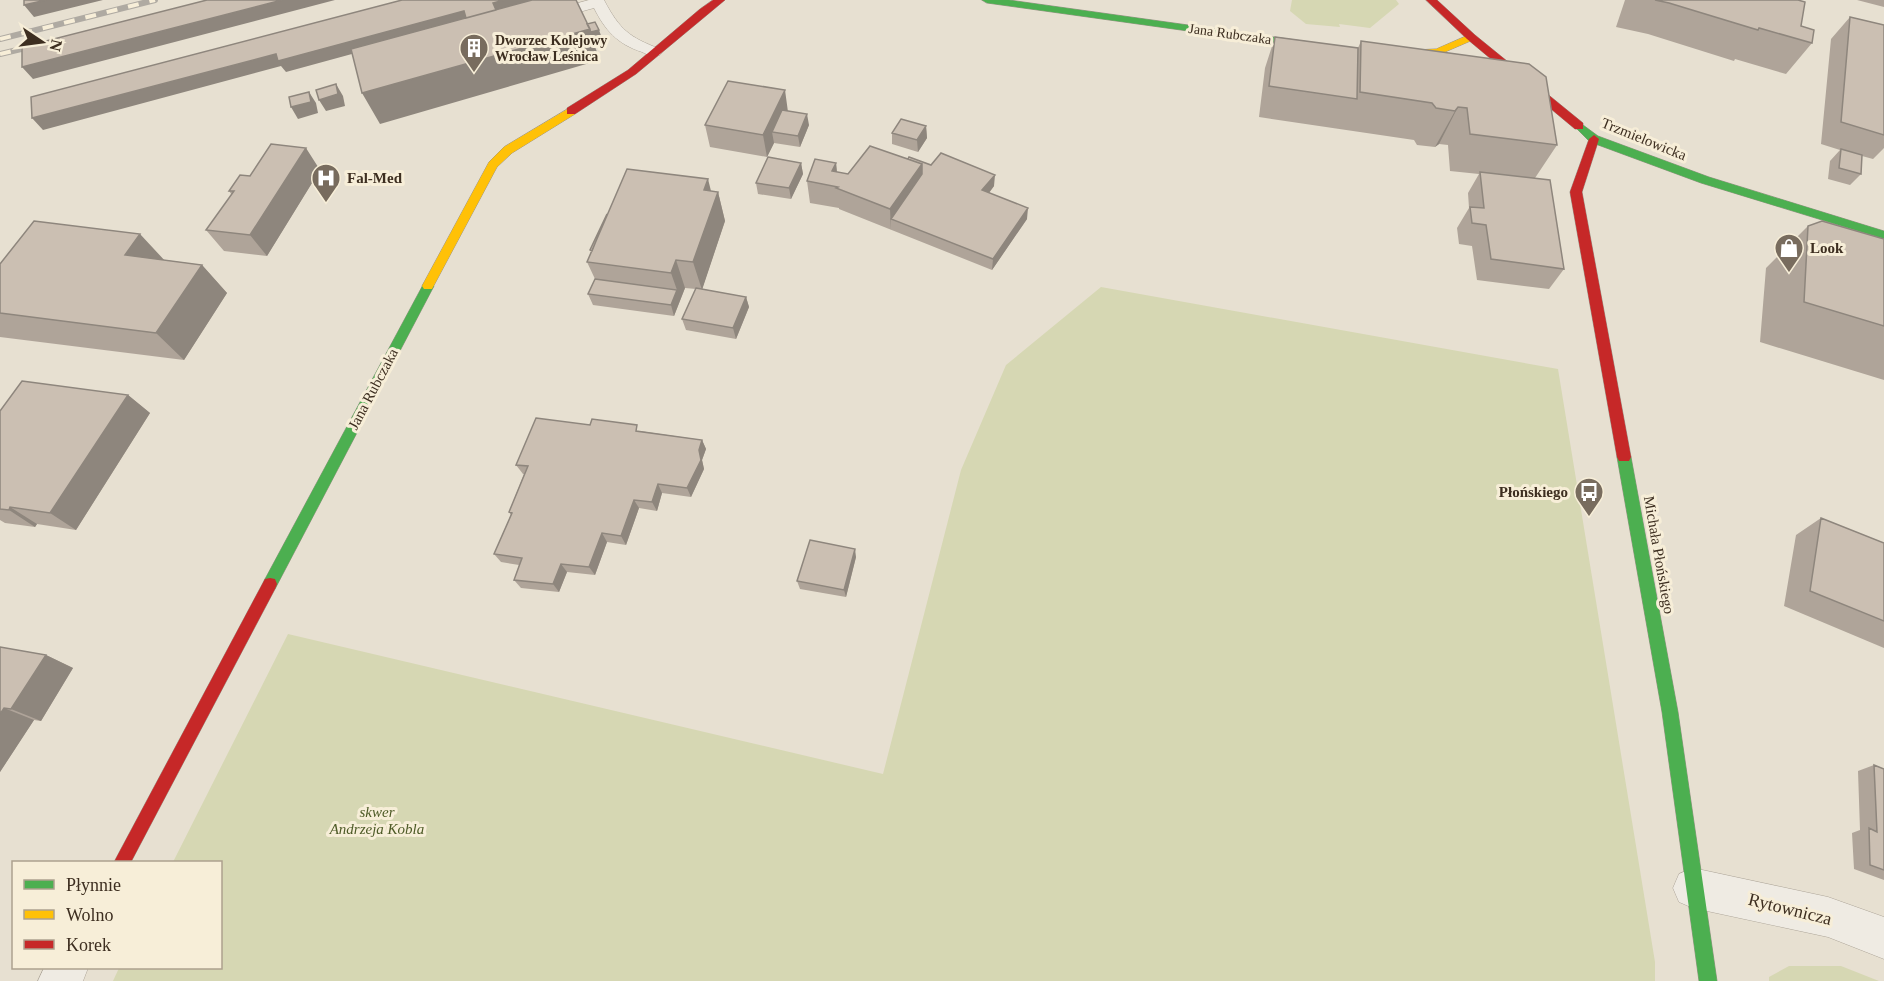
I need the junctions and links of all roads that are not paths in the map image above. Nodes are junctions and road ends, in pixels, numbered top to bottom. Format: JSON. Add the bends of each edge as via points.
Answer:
{"nodes":[{"id":1,"x":720,"y":0,"type":"edge"},
{"id":2,"x":987,"y":0,"type":"edge"},
{"id":3,"x":1431,"y":0,"type":"edge"},
{"id":4,"x":597,"y":1,"type":"edge"},
{"id":5,"x":1022,"y":2,"type":"edge"},
{"id":6,"x":543,"y":17,"type":"edge"},
{"id":7,"x":1471,"y":37,"type":"junction"},
{"id":8,"x":1328,"y":47,"type":"edge"},
{"id":9,"x":655,"y":52,"type":"junction"},
{"id":10,"x":1380,"y":54,"type":"edge"},
{"id":11,"x":1594,"y":139,"type":"junction"},
{"id":12,"x":1884,"y":235,"type":"edge"},
{"id":13,"x":123,"y":861,"type":"edge"},
{"id":14,"x":1693,"y":888,"type":"junction"},
{"id":15,"x":1884,"y":938,"type":"edge"},
{"id":16,"x":1708,"y":981,"type":"edge"}],
"edges":[{"from":1,"to":9,"type":"street","name":"Jana Rubczaka"},
{"from":2,"to":5,"type":"street","name":"Jana Rubczaka"},
{"from":3,"to":7,"type":"street","name":"Trzmielowicka"},
{"from":4,"to":6,"type":"lane"},
{"from":4,"to":9,"type":"lane","via":[[612,30],[627,43]]},
{"from":5,"to":8,"type":"street","name":"Jana Rubczaka"},
{"from":7,"to":10,"type":"street","via":[[1438,52]]},
{"from":7,"to":11,"type":"street","name":"Trzmielowicka"},
{"from":9,"to":13,"type":"street","name":"Jana Rubczaka","via":[[632,72],[508,150],[493,165]]},
{"from":11,"to":12,"type":"street","name":"Trzmielowicka","via":[[1705,180]]},
{"from":11,"to":14,"type":"street","name":"Michała Płońskiego","via":[[1576,192],[1668,701]]},
{"from":14,"to":15,"type":"street","name":"Rytownicza","via":[[1828,917]]},
{"from":14,"to":16,"type":"street","name":"Michała Płońskiego"}]}
